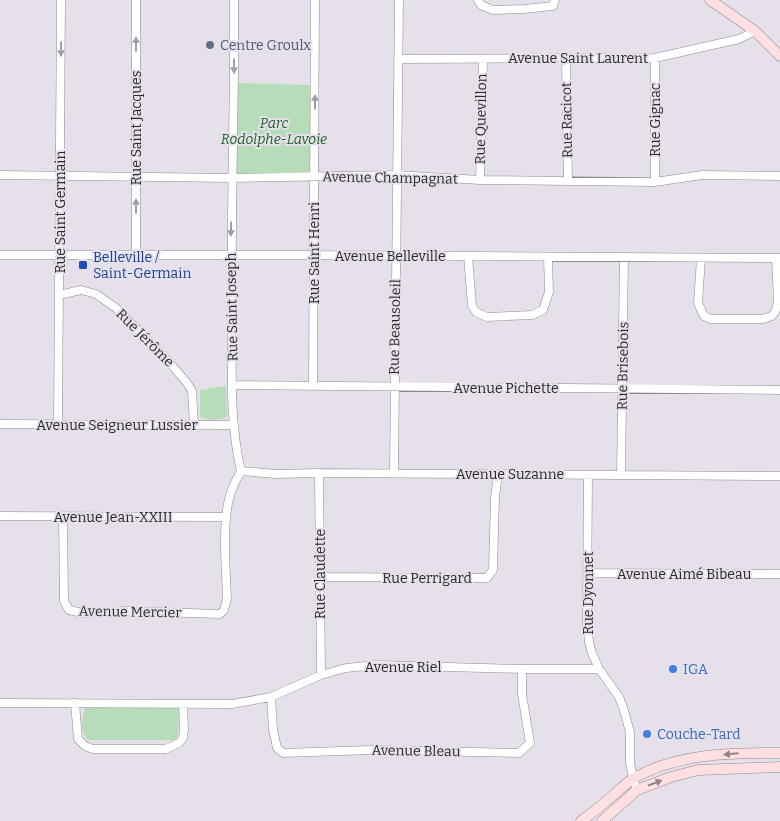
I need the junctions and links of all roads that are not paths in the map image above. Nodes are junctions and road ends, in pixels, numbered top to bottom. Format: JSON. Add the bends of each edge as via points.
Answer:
{"nodes":[{"id":1,"x":61,"y":0,"type":"edge"},
{"id":2,"x":136,"y":0,"type":"edge"},
{"id":3,"x":234,"y":0,"type":"edge"},
{"id":4,"x":315,"y":0,"type":"edge"},
{"id":5,"x":399,"y":0,"type":"edge"},
{"id":6,"x":478,"y":0,"type":"edge"},
{"id":7,"x":555,"y":0,"type":"edge"},
{"id":8,"x":710,"y":0,"type":"edge"},
{"id":9,"x":755,"y":32,"type":"junction"},
{"id":10,"x":780,"y":56,"type":"edge"},
{"id":11,"x":566,"y":58,"type":"junction"},
{"id":12,"x":655,"y":58,"type":"junction"},
{"id":13,"x":398,"y":59,"type":"junction"},
{"id":14,"x":482,"y":59,"type":"junction"},
{"id":15,"x":0,"y":175,"type":"edge"},
{"id":16,"x":397,"y":175,"type":"junction"},
{"id":17,"x":60,"y":176,"type":"junction"},
{"id":18,"x":315,"y":176,"type":"junction"},
{"id":19,"x":780,"y":176,"type":"edge"},
{"id":20,"x":136,"y":177,"type":"junction"},
{"id":21,"x":232,"y":178,"type":"junction"},
{"id":22,"x":480,"y":180,"type":"junction"},
{"id":23,"x":568,"y":181,"type":"junction"},
{"id":24,"x":655,"y":182,"type":"junction"},
{"id":25,"x":0,"y":255,"type":"edge"},
{"id":26,"x":59,"y":255,"type":"junction"},
{"id":27,"x":136,"y":255,"type":"junction"},
{"id":28,"x":231,"y":255,"type":"junction"},
{"id":29,"x":314,"y":255,"type":"junction"},
{"id":30,"x":396,"y":256,"type":"junction"},
{"id":31,"x":468,"y":256,"type":"junction"},
{"id":32,"x":548,"y":257,"type":"junction"},
{"id":33,"x":624,"y":257,"type":"junction"},
{"id":34,"x":701,"y":258,"type":"junction"},
{"id":35,"x":778,"y":258,"type":"edge"},
{"id":36,"x":59,"y":295,"type":"junction"},
{"id":37,"x":233,"y":385,"type":"junction"},
{"id":38,"x":313,"y":386,"type":"junction"},
{"id":39,"x":395,"y":387,"type":"junction"},
{"id":40,"x":622,"y":388,"type":"junction"},
{"id":41,"x":780,"y":390,"type":"edge"},
{"id":42,"x":0,"y":424,"type":"edge"},
{"id":43,"x":58,"y":424,"type":"junction"},
{"id":44,"x":194,"y":425,"type":"junction"},
{"id":45,"x":234,"y":425,"type":"junction"},
{"id":46,"x":241,"y":471,"type":"junction"},
{"id":47,"x":319,"y":473,"type":"junction"},
{"id":48,"x":394,"y":473,"type":"junction"},
{"id":49,"x":498,"y":474,"type":"junction"},
{"id":50,"x":588,"y":474,"type":"junction"},
{"id":51,"x":622,"y":475,"type":"junction"},
{"id":52,"x":780,"y":476,"type":"edge"},
{"id":53,"x":0,"y":516,"type":"edge"},
{"id":54,"x":63,"y":517,"type":"junction"},
{"id":55,"x":226,"y":517,"type":"junction"},
{"id":56,"x":588,"y":573,"type":"junction"},
{"id":57,"x":780,"y":574,"type":"edge"},
{"id":58,"x":320,"y":577,"type":"junction"},
{"id":59,"x":522,"y":669,"type":"junction"},
{"id":60,"x":599,"y":669,"type":"junction"},
{"id":61,"x":321,"y":675,"type":"junction"},
{"id":62,"x":271,"y":697,"type":"junction"},
{"id":63,"x":0,"y":703,"type":"edge"},
{"id":64,"x":75,"y":703,"type":"junction"},
{"id":65,"x":183,"y":704,"type":"junction"},
{"id":66,"x":780,"y":753,"type":"edge"},
{"id":67,"x":780,"y":767,"type":"edge"},
{"id":68,"x":633,"y":778,"type":"junction"},
{"id":69,"x":637,"y":790,"type":"junction"},
{"id":70,"x":580,"y":821,"type":"edge"},
{"id":71,"x":602,"y":821,"type":"edge"}],
"edges":[{"from":1,"to":17,"type":"street","name":"Rue Saint Germain","one_way":true},
{"from":20,"to":2,"type":"street","name":"Rue Saint Jacques","one_way":true},
{"from":3,"to":21,"type":"street","name":"Rue Saint Joseph","one_way":true},
{"from":18,"to":4,"type":"street","name":"Rue Saint Henri","one_way":true},
{"from":5,"to":13,"type":"street","name":"Rue Beausoleil"},
{"from":6,"to":7,"type":"street","via":[[493,10],[524,10],[553,6]]},
{"from":8,"to":9,"type":"street"},
{"from":9,"to":10,"type":"street"},
{"from":9,"to":12,"type":"street","name":"Avenue Saint Laurent","via":[[740,39]]},
{"from":11,"to":12,"type":"street","name":"Avenue Saint Laurent"},
{"from":11,"to":14,"type":"street","name":"Avenue Saint Laurent"},
{"from":11,"to":23,"type":"street","name":"Rue Racicot"},
{"from":12,"to":24,"type":"street","name":"Rue Gignac"},
{"from":13,"to":14,"type":"street","name":"Avenue Saint Laurent"},
{"from":13,"to":16,"type":"street","name":"Rue Beausoleil"},
{"from":14,"to":22,"type":"street","name":"Rue Quevillon"},
{"from":15,"to":17,"type":"street","name":"Avenue Champagnat"},
{"from":16,"to":18,"type":"street","name":"Avenue Champagnat"},
{"from":16,"to":22,"type":"street","name":"Avenue Champagnat"},
{"from":16,"to":30,"type":"street","name":"Rue Beausoleil"},
{"from":17,"to":20,"type":"street","name":"Avenue Champagnat"},
{"from":17,"to":26,"type":"street","name":"Rue Saint Germain"},
{"from":18,"to":21,"type":"street","name":"Avenue Champagnat"},
{"from":18,"to":29,"type":"street","name":"Rue Saint Henri"},
{"from":19,"to":24,"type":"street","name":"Avenue Champagnat","via":[[702,176]]},
{"from":20,"to":21,"type":"street","name":"Avenue Champagnat"},
{"from":27,"to":20,"type":"street","name":"Rue Saint Jacques","one_way":true},
{"from":21,"to":28,"type":"street","name":"Rue Saint Joseph","one_way":true},
{"from":22,"to":23,"type":"street","name":"Avenue Champagnat"},
{"from":23,"to":24,"type":"street","name":"Avenue Champagnat"},
{"from":25,"to":26,"type":"street","name":"Avenue Belleville"},
{"from":26,"to":27,"type":"street","name":"Avenue Belleville"},
{"from":26,"to":36,"type":"street","name":"Rue Saint Germain"},
{"from":27,"to":28,"type":"street","name":"Avenue Belleville"},
{"from":28,"to":29,"type":"street","name":"Avenue Belleville"},
{"from":28,"to":37,"type":"street","name":"Rue Saint Joseph"},
{"from":29,"to":30,"type":"street","name":"Avenue Belleville"},
{"from":29,"to":38,"type":"street","name":"Rue Saint Henri"},
{"from":30,"to":31,"type":"street","name":"Avenue Belleville"},
{"from":30,"to":39,"type":"street","name":"Rue Beausoleil"},
{"from":31,"to":32,"type":"street","name":"Avenue Belleville"},
{"from":31,"to":32,"type":"street","via":[[472,306],[487,317],[532,315],[543,310],[550,292]]},
{"from":32,"to":33,"type":"street","name":"Avenue Belleville"},
{"from":33,"to":34,"type":"street","name":"Avenue Belleville"},
{"from":33,"to":40,"type":"street","name":"Rue Brisebois"},
{"from":34,"to":35,"type":"street","name":"Avenue Belleville"},
{"from":34,"to":35,"type":"street","via":[[698,303],[704,316],[711,319],[763,319],[772,316],[776,310]]},
{"from":36,"to":43,"type":"street","name":"Rue Saint Germain"},
{"from":36,"to":44,"type":"street","name":"Rue Jérôme","via":[[81,290],[96,294],[116,308],[187,383],[192,391]]},
{"from":37,"to":38,"type":"street","name":"Avenue Pichette"},
{"from":37,"to":45,"type":"street","name":"Rue Saint Joseph"},
{"from":38,"to":39,"type":"street","name":"Avenue Pichette"},
{"from":39,"to":40,"type":"street","name":"Avenue Pichette"},
{"from":39,"to":48,"type":"street","name":"Rue Beausoleil"},
{"from":40,"to":41,"type":"street","name":"Avenue Pichette"},
{"from":40,"to":51,"type":"street","name":"Rue Brisebois"},
{"from":42,"to":43,"type":"street","name":"Avenue Seigneur Lussier"},
{"from":43,"to":44,"type":"street","name":"Avenue Seigneur Lussier"},
{"from":44,"to":45,"type":"street","name":"Avenue Seigneur Lussier"},
{"from":45,"to":46,"type":"street","name":"Rue Saint Joseph"},
{"from":46,"to":47,"type":"street","name":"Avenue Suzanne"},
{"from":46,"to":55,"type":"street","via":[[231,493]]},
{"from":47,"to":48,"type":"street","name":"Avenue Suzanne"},
{"from":47,"to":58,"type":"street","name":"Rue Claudette"},
{"from":48,"to":49,"type":"street","name":"Avenue Suzanne"},
{"from":49,"to":50,"type":"street","name":"Avenue Suzanne"},
{"from":49,"to":58,"type":"street","name":"Rue Perrigard","via":[[493,570],[487,578]]},
{"from":50,"to":51,"type":"street","name":"Avenue Suzanne"},
{"from":50,"to":56,"type":"street","name":"Rue Dyonnet"},
{"from":51,"to":52,"type":"street","name":"Avenue Suzanne"},
{"from":53,"to":54,"type":"street","name":"Avenue Jean-XXIII"},
{"from":54,"to":55,"type":"street","name":"Avenue Jean-XXIII"},
{"from":54,"to":55,"type":"street","name":"Avenue Mercier","via":[[64,601],[69,610],[82,613],[220,614],[227,599]]},
{"from":56,"to":57,"type":"street","name":"Avenue Aimé Bibeau"},
{"from":56,"to":60,"type":"street","name":"Rue Dyonnet","via":[[588,642]]},
{"from":58,"to":61,"type":"street","name":"Rue Claudette"},
{"from":59,"to":60,"type":"street","name":"Avenue Riel"},
{"from":59,"to":61,"type":"street","name":"Avenue Riel","via":[[376,665]]},
{"from":59,"to":62,"type":"street","name":"Avenue Bleau","via":[[522,694],[530,743],[519,753],[371,750],[283,753],[277,748]]},
{"from":60,"to":68,"type":"street","name":"Rue Dyonnet","via":[[624,707],[630,732]]},
{"from":61,"to":62,"type":"street","name":"Avenue Riel"},
{"from":62,"to":65,"type":"street","name":"Avenue Riel","via":[[232,704]]},
{"from":63,"to":64,"type":"street","name":"Avenue Riel"},
{"from":64,"to":65,"type":"street","name":"Avenue Riel"},
{"from":64,"to":65,"type":"street","via":[[78,739],[93,749],[166,749],[179,743],[184,729]]},
{"from":66,"to":68,"type":"street","one_way":true,"via":[[697,757],[665,764]]},
{"from":69,"to":67,"type":"street","one_way":true,"via":[[698,770]]},
{"from":68,"to":69,"type":"street","name":"Rue Dyonnet"},
{"from":68,"to":70,"type":"street"},
{"from":69,"to":71,"type":"street"}]}
